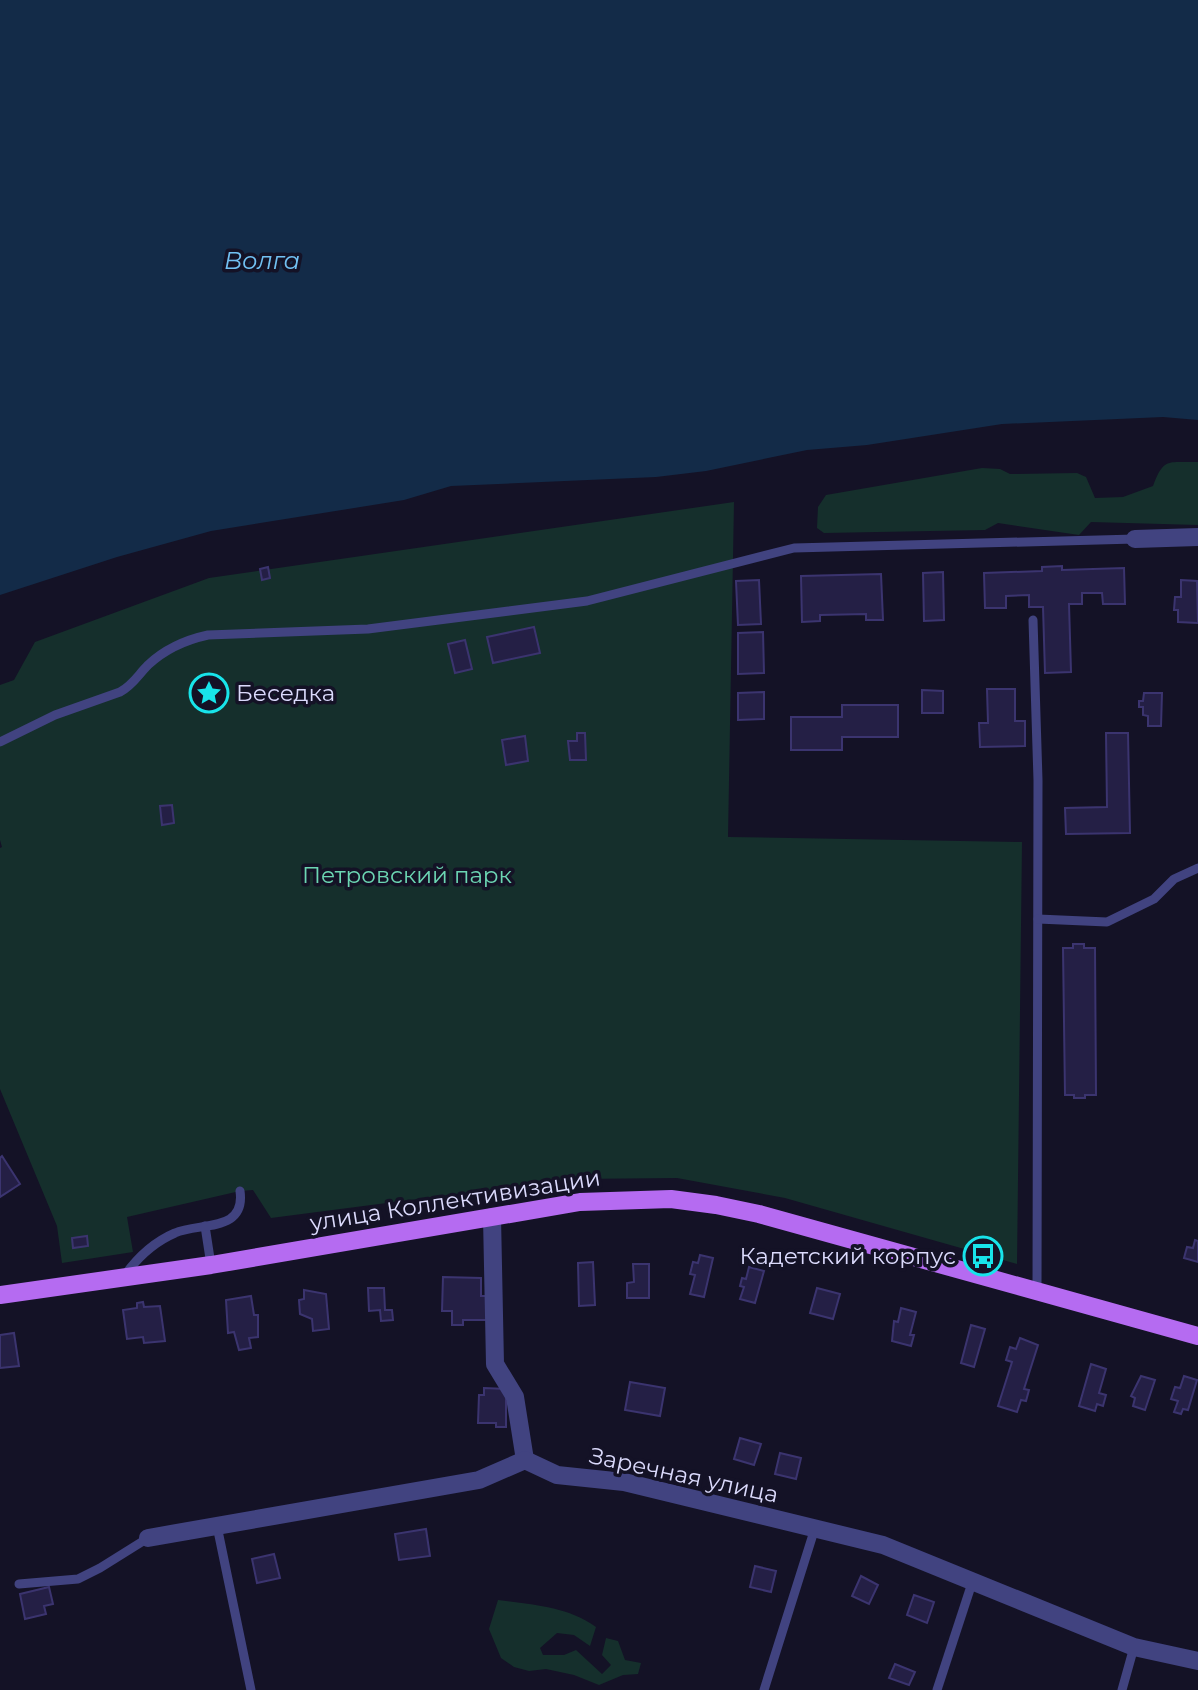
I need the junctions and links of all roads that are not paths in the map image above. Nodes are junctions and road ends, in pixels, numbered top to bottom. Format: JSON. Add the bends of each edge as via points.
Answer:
{"nodes":[{"id":1,"x":1198,"y":537,"type":"edge"},
{"id":2,"x":1135,"y":539,"type":"joint"},
{"id":3,"x":1033,"y":620,"type":"dead end"},
{"id":4,"x":0,"y":742,"type":"edge"},
{"id":5,"x":1198,"y":867,"type":"edge"},
{"id":6,"x":1038,"y":919,"type":"junction"},
{"id":7,"x":240,"y":1191,"type":"dead end"},
{"id":8,"x":492,"y":1217,"type":"junction"},
{"id":9,"x":205,"y":1226,"type":"junction"},
{"id":10,"x":211,"y":1265,"type":"junction"},
{"id":11,"x":123,"y":1277,"type":"junction"},
{"id":12,"x":1037,"y":1291,"type":"junction"},
{"id":13,"x":0,"y":1295,"type":"edge"},
{"id":14,"x":1198,"y":1336,"type":"edge"},
{"id":15,"x":525,"y":1460,"type":"junction"},
{"id":16,"x":217,"y":1526,"type":"junction"},
{"id":17,"x":815,"y":1528,"type":"junction"},
{"id":18,"x":148,"y":1538,"type":"joint"},
{"id":19,"x":973,"y":1580,"type":"junction"},
{"id":20,"x":19,"y":1584,"type":"dead end"},
{"id":21,"x":1134,"y":1647,"type":"junction"},
{"id":22,"x":1198,"y":1661,"type":"edge"},
{"id":23,"x":251,"y":1690,"type":"edge"},
{"id":24,"x":764,"y":1690,"type":"edge"},
{"id":25,"x":937,"y":1690,"type":"edge"},
{"id":26,"x":1122,"y":1690,"type":"edge"}],
"edges":[{"from":1,"to":2,"type":"street"},
{"from":2,"to":4,"type":"lane","via":[[794,548],[587,601],[368,629],[208,635],[170,648],[120,692],[55,715]]},
{"from":3,"to":6,"type":"lane"},
{"from":5,"to":6,"type":"lane","via":[[1174,879],[1154,899],[1107,922]]},
{"from":6,"to":12,"type":"lane"},
{"from":7,"to":9,"type":"lane","via":[[239,1208],[233,1215],[225,1223]]},
{"from":8,"to":10,"type":"main road","name":"улица Коллективизации"},
{"from":8,"to":12,"type":"main road","name":"улица Коллективизации","via":[[627,1199],[716,1205]]},
{"from":8,"to":15,"type":"street","via":[[495,1364],[515,1396]]},
{"from":9,"to":10,"type":"lane"},
{"from":9,"to":11,"type":"lane","via":[[174,1233],[146,1251]]},
{"from":10,"to":11,"type":"main road","name":"улица Коллективизации"},
{"from":11,"to":13,"type":"main road","name":"улица Коллективизации"},
{"from":12,"to":14,"type":"main road","name":"улица Коллективизации"},
{"from":15,"to":16,"type":"street","via":[[479,1480]]},
{"from":15,"to":17,"type":"street","name":"Заречная улица","via":[[557,1475],[624,1482]]},
{"from":16,"to":18,"type":"street"},
{"from":16,"to":23,"type":"lane"},
{"from":17,"to":19,"type":"street","name":"Заречная улица","via":[[883,1545]]},
{"from":17,"to":24,"type":"lane"},
{"from":18,"to":20,"type":"lane","via":[[78,1579]]},
{"from":19,"to":21,"type":"street","name":"Заречная улица"},
{"from":19,"to":25,"type":"lane"},
{"from":21,"to":22,"type":"street","name":"Заречная улица"},
{"from":21,"to":26,"type":"lane"}]}
